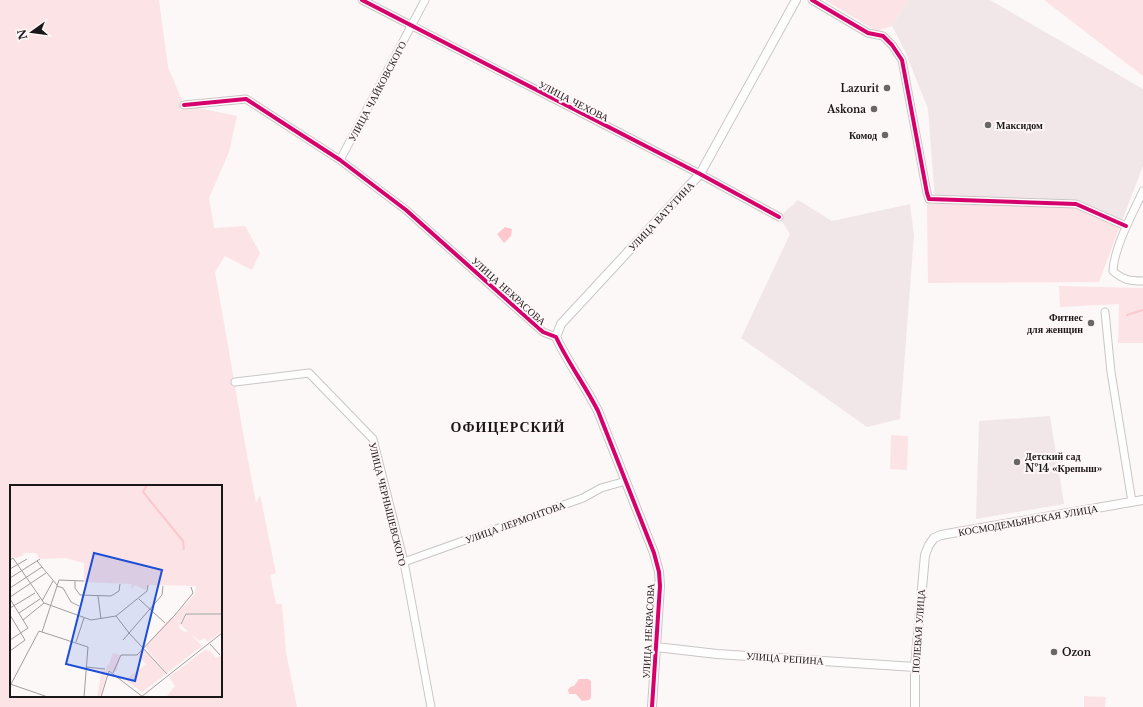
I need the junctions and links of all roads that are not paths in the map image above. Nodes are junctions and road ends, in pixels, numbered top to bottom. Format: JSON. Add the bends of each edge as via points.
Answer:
{"nodes":[{"id":1,"x":362,"y":0,"type":"edge"},
{"id":2,"x":425,"y":0,"type":"edge"},
{"id":3,"x":796,"y":0,"type":"edge"},
{"id":4,"x":812,"y":0,"type":"edge"},
{"id":5,"x":411,"y":26,"type":"junction"},
{"id":6,"x":184,"y":105,"type":"dead end"},
{"id":7,"x":340,"y":160,"type":"junction"},
{"id":8,"x":700,"y":174,"type":"junction"},
{"id":9,"x":1143,"y":191,"type":"edge"},
{"id":10,"x":779,"y":217,"type":"dead end"},
{"id":11,"x":1126,"y":226,"type":"junction"},
{"id":12,"x":1143,"y":281,"type":"edge"},
{"id":13,"x":1105,"y":312,"type":"dead end"},
{"id":14,"x":556,"y":337,"type":"junction"},
{"id":15,"x":235,"y":382,"type":"dead end"},
{"id":16,"x":626,"y":481,"type":"junction"},
{"id":17,"x":1143,"y":500,"type":"edge"},
{"id":18,"x":1132,"y":502,"type":"junction"},
{"id":19,"x":925,"y":556,"type":"joint"},
{"id":20,"x":404,"y":562,"type":"junction"},
{"id":21,"x":656,"y":647,"type":"junction"},
{"id":22,"x":914,"y":666,"type":"junction"},
{"id":23,"x":431,"y":707,"type":"edge"},
{"id":24,"x":652,"y":707,"type":"edge"},
{"id":25,"x":914,"y":707,"type":"edge"}],
"edges":[{"from":1,"to":5,"type":"street","name":"УЛИЦА ЧЕХОВА"},
{"from":2,"to":5,"type":"street","name":"УЛИЦА ЧАЙКОВСКОГО"},
{"from":3,"to":8,"type":"street","name":"УЛИЦА ВАТУТИНА"},
{"from":4,"to":11,"type":"street","via":[[868,33],[883,36],[902,60],[929,199],[1076,204]]},
{"from":5,"to":7,"type":"street","name":"УЛИЦА ЧАЙКОВСКОГО"},
{"from":5,"to":8,"type":"street","name":"УЛИЦА ЧЕХОВА"},
{"from":6,"to":7,"type":"street","name":"УЛИЦА НЕКРАСОВА","via":[[246,99]]},
{"from":7,"to":14,"type":"street","name":"УЛИЦА НЕКРАСОВА","via":[[406,210],[543,332]]},
{"from":8,"to":10,"type":"street","name":"УЛИЦА ЧЕХОВА"},
{"from":8,"to":14,"type":"street","name":"УЛИЦА ВАТУТИНА","via":[[561,324]]},
{"from":9,"to":11,"type":"street"},
{"from":11,"to":12,"type":"street","via":[[1113,271],[1119,277]]},
{"from":13,"to":18,"type":"street","via":[[1111,372]]},
{"from":14,"to":16,"type":"street","name":"УЛИЦА НЕКРАСОВА","via":[[598,411]]},
{"from":15,"to":20,"type":"street","name":"УЛИЦА ЧЕРНЫШЕВСКОГО","via":[[309,373],[373,439]]},
{"from":16,"to":20,"type":"street","name":"УЛИЦА ЛЕРМОНТОВА"},
{"from":16,"to":21,"type":"street","name":"УЛИЦА НЕКРАСОВА","via":[[659,572]]},
{"from":17,"to":18,"type":"street","name":"КОСМОДЕМЬЯНСКАЯ УЛИЦА"},
{"from":18,"to":19,"type":"street","name":"КОСМОДЕМЬЯНСКАЯ УЛИЦА","via":[[941,535],[928,545]]},
{"from":19,"to":22,"type":"street","name":"ПОЛЕВАЯ УЛИЦА"},
{"from":20,"to":23,"type":"street","name":"УЛИЦА ЧЕРНЫШЕВСКОГО"},
{"from":21,"to":22,"type":"street","name":"УЛИЦА РЕПИНА","via":[[717,654]]},
{"from":21,"to":24,"type":"street","name":"УЛИЦА НЕКРАСОВА"},
{"from":22,"to":25,"type":"street","name":"ПОЛЕВАЯ УЛИЦА"}]}
